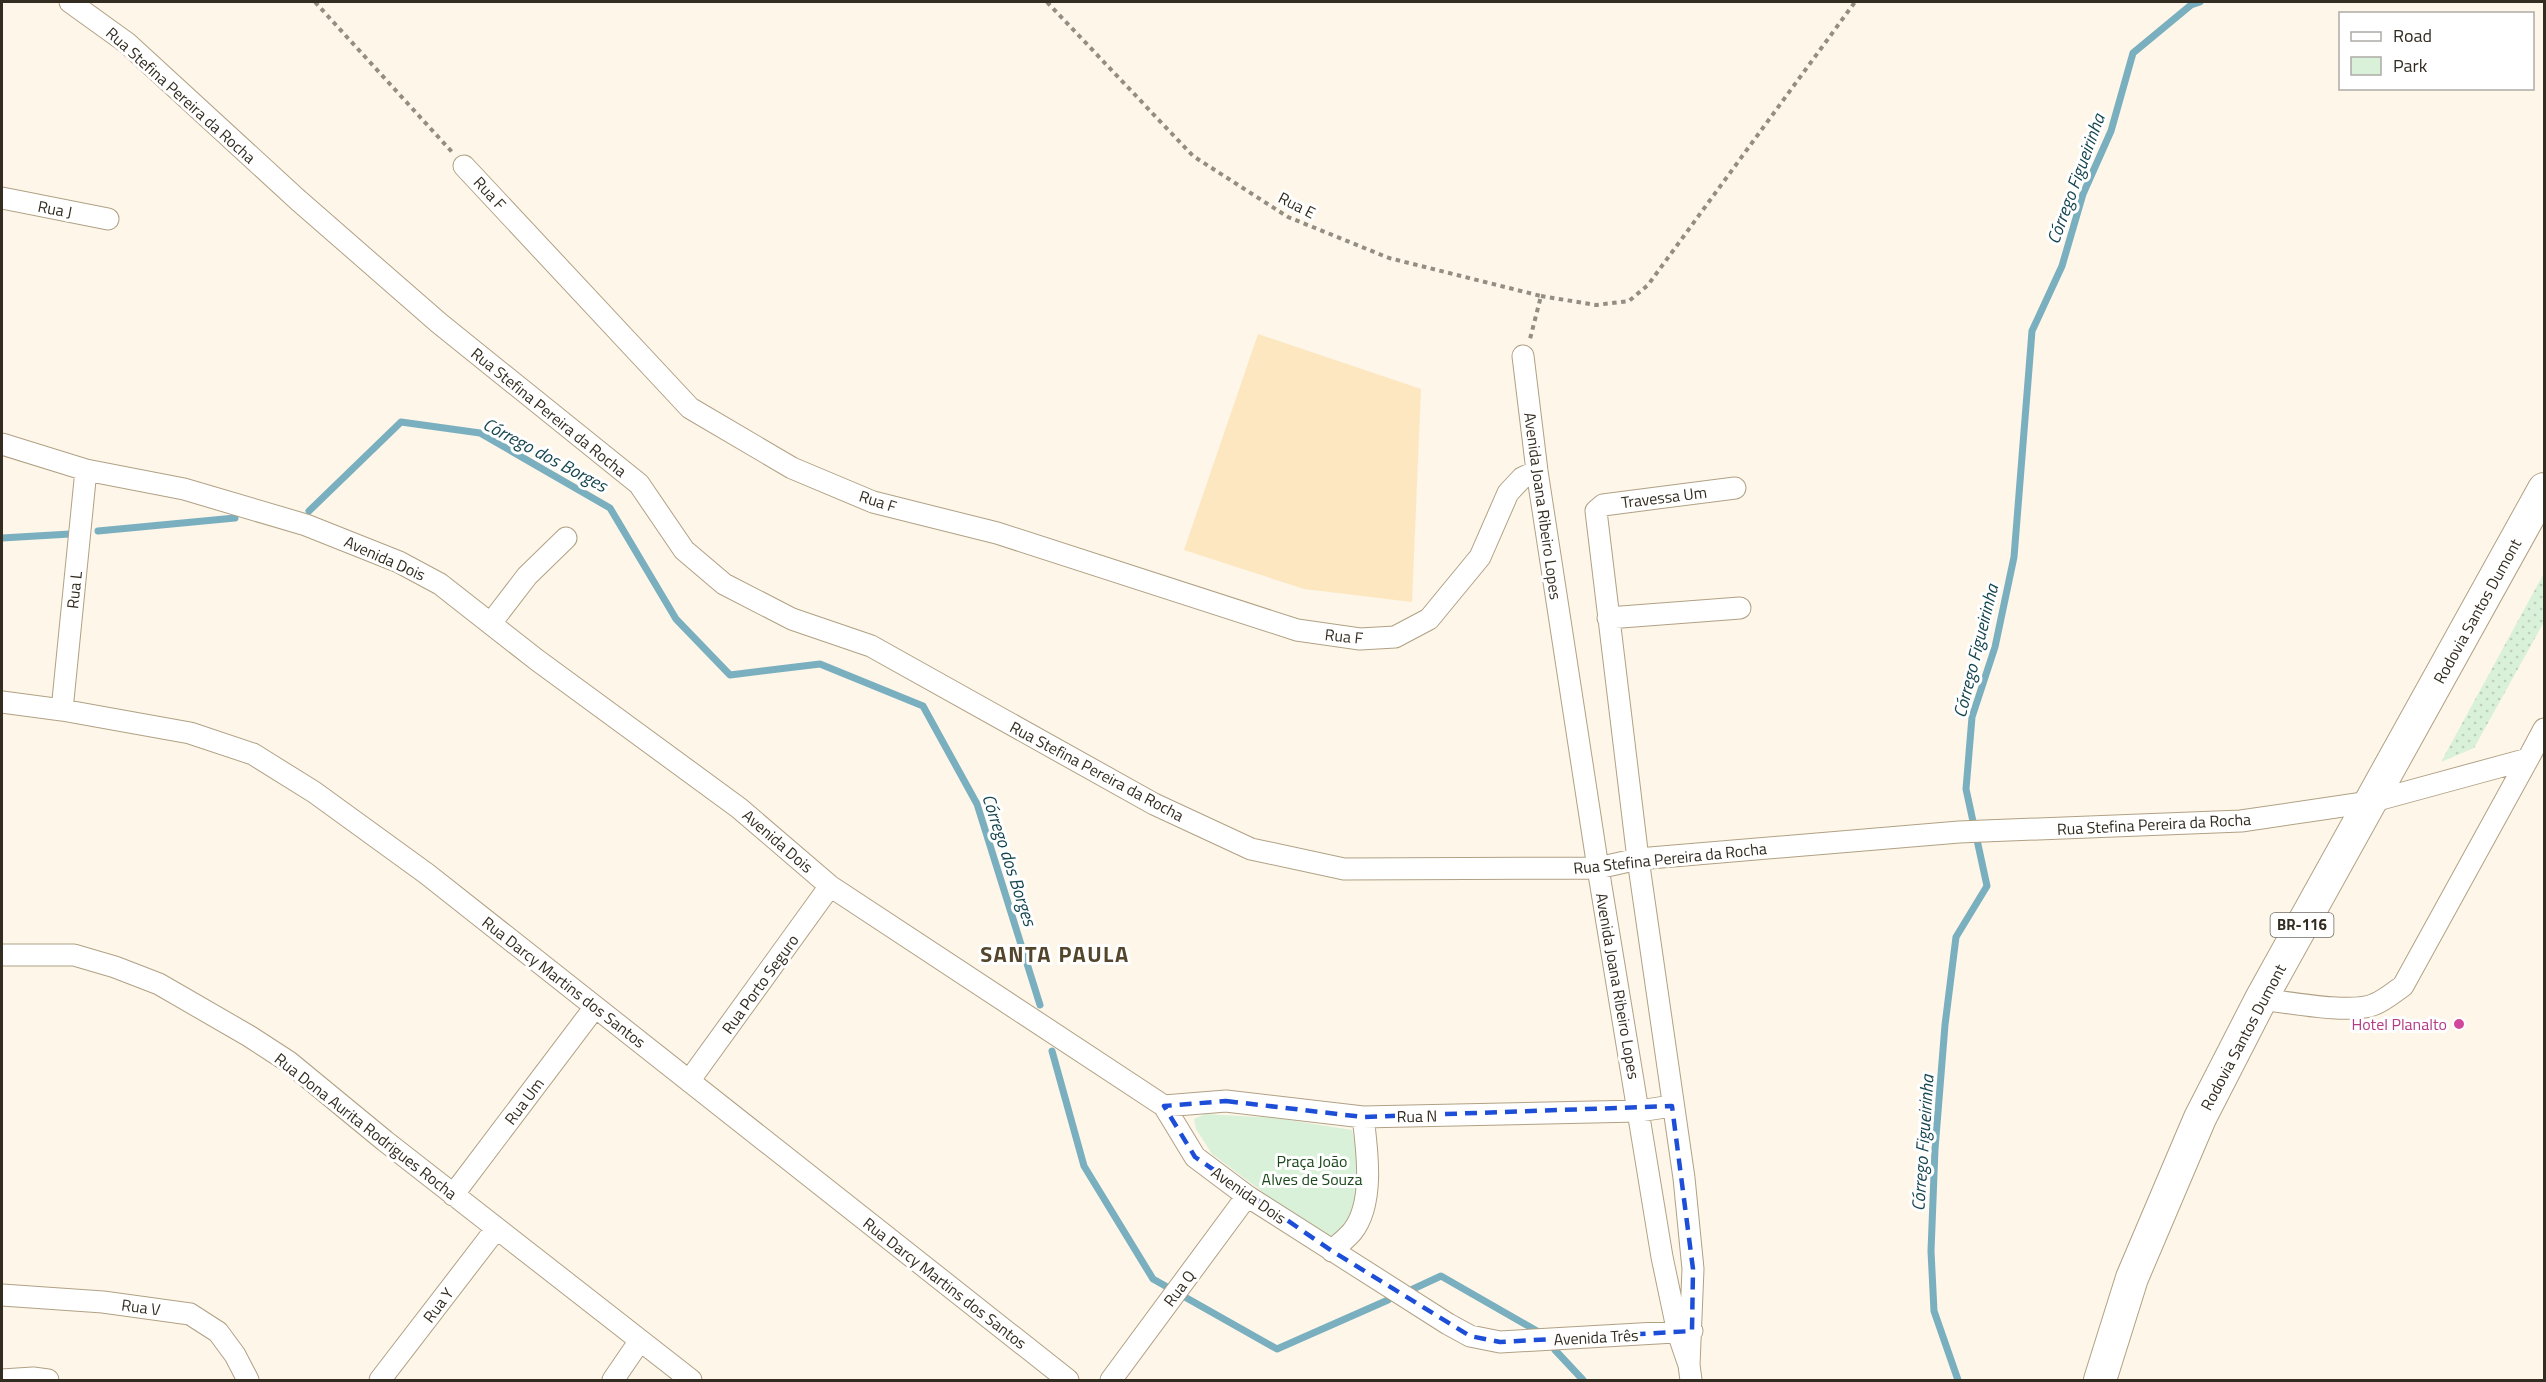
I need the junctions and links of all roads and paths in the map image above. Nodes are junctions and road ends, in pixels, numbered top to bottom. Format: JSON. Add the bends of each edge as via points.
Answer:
{"nodes":[{"id":1,"x":70,"y":2,"type":"edge"},
{"id":2,"x":315,"y":2,"type":"edge"},
{"id":3,"x":1047,"y":2,"type":"edge"},
{"id":4,"x":1855,"y":2,"type":"edge"},
{"id":5,"x":464,"y":166,"type":"joint"},
{"id":6,"x":2,"y":198,"type":"edge"},
{"id":7,"x":108,"y":219,"type":"dead end"},
{"id":8,"x":1541,"y":296,"type":"junction"},
{"id":9,"x":1523,"y":356,"type":"joint"},
{"id":10,"x":2,"y":444,"type":"edge"},
{"id":11,"x":86,"y":470,"type":"junction"},
{"id":12,"x":1537,"y":471,"type":"junction"},
{"id":13,"x":1735,"y":488,"type":"dead end"},
{"id":14,"x":2544,"y":489,"type":"edge"},
{"id":15,"x":1596,"y":511,"type":"joint"},
{"id":16,"x":566,"y":538,"type":"dead end"},
{"id":17,"x":1740,"y":609,"type":"dead end"},
{"id":18,"x":1608,"y":618,"type":"junction"},
{"id":19,"x":491,"y":623,"type":"junction"},
{"id":20,"x":2,"y":702,"type":"edge"},
{"id":21,"x":62,"y":710,"type":"junction"},
{"id":22,"x":2544,"y":729,"type":"edge"},
{"id":23,"x":2528,"y":759,"type":"junction"},
{"id":24,"x":2370,"y":802,"type":"junction"},
{"id":25,"x":1638,"y":859,"type":"junction"},
{"id":26,"x":1598,"y":868,"type":"junction"},
{"id":27,"x":830,"y":886,"type":"junction"},
{"id":28,"x":2,"y":955,"type":"edge"},
{"id":29,"x":2261,"y":999,"type":"junction"},
{"id":30,"x":595,"y":1007,"type":"junction"},
{"id":31,"x":689,"y":1081,"type":"junction"},
{"id":32,"x":1164,"y":1106,"type":"junction"},
{"id":33,"x":1672,"y":1106,"type":"junction"},
{"id":34,"x":1639,"y":1111,"type":"junction"},
{"id":35,"x":1363,"y":1117,"type":"junction"},
{"id":36,"x":453,"y":1195,"type":"junction"},
{"id":37,"x":1247,"y":1196,"type":"junction"},
{"id":38,"x":496,"y":1229,"type":"junction"},
{"id":39,"x":1332,"y":1251,"type":"junction"},
{"id":40,"x":2,"y":1295,"type":"edge"},
{"id":41,"x":1685,"y":1332,"type":"junction"},
{"id":42,"x":639,"y":1341,"type":"junction"},
{"id":43,"x":1500,"y":1342,"type":"joint"},
{"id":44,"x":1690,"y":1372,"type":"edge"},
{"id":45,"x":2,"y":1380,"type":"edge"},
{"id":46,"x":48,"y":1380,"type":"edge"},
{"id":47,"x":248,"y":1380,"type":"edge"},
{"id":48,"x":380,"y":1380,"type":"edge"},
{"id":49,"x":613,"y":1380,"type":"edge"},
{"id":50,"x":691,"y":1380,"type":"edge"},
{"id":51,"x":1068,"y":1380,"type":"edge"},
{"id":52,"x":1111,"y":1380,"type":"edge"},
{"id":53,"x":2100,"y":1380,"type":"edge"}],
"edges":[{"from":1,"to":26,"type":"street","name":"Rua Stefina Pereira da Rocha","via":[[127,43],[439,323],[639,484],[684,550],[724,584],[792,619],[871,646],[1154,804],[1251,849],[1344,868]]},
{"from":2,"to":5,"type":"path","name":"Rua F"},
{"from":3,"to":8,"type":"path","name":"Rua E","via":[[1193,156],[1288,217],[1389,258]]},
{"from":4,"to":8,"type":"path","name":"Rua E","via":[[1648,285],[1629,301],[1596,305]]},
{"from":5,"to":12,"type":"street","name":"Rua F","via":[[690,408],[792,468],[873,502],[997,533],[1298,630],[1360,639],[1383,638],[1429,619],[1480,557],[1508,493],[1522,478]]},
{"from":6,"to":7,"type":"street","name":"Rua J"},
{"from":8,"to":9,"type":"path","via":[[1535,327]]},
{"from":9,"to":12,"type":"street","name":"Avenida Joana Ribeiro Lopes"},
{"from":10,"to":11,"type":"street","name":"Avenida Dois"},
{"from":11,"to":19,"type":"street","name":"Avenida Dois","via":[[184,489],[306,525],[399,562],[440,584]]},
{"from":11,"to":21,"type":"street","name":"Rua L"},
{"from":12,"to":26,"type":"street","name":"Avenida Joana Ribeiro Lopes"},
{"from":13,"to":15,"type":"street","name":"Travessa Um","via":[[1604,505]]},
{"from":14,"to":24,"type":"highway","name":"Rodovia Santos Dumont","number":"BR-116"},
{"from":15,"to":18,"type":"street","name":"Avenida Joana Ribeiro Lopes"},
{"from":16,"to":19,"type":"street","via":[[527,576]]},
{"from":17,"to":18,"type":"street"},
{"from":18,"to":25,"type":"street","name":"Avenida Joana Ribeiro Lopes"},
{"from":19,"to":27,"type":"street","name":"Avenida Dois","via":[[739,808]]},
{"from":20,"to":21,"type":"street","name":"Rua Darcy Martins dos Santos"},
{"from":21,"to":30,"type":"street","name":"Rua Darcy Martins dos Santos","via":[[190,733],[252,754],[314,792],[427,874]]},
{"from":22,"to":23,"type":"street"},
{"from":23,"to":24,"type":"street","name":"Rua Stefina Pereira da Rocha"},
{"from":23,"to":29,"type":"street","via":[[2403,986],[2374,1005],[2355,1007]]},
{"from":24,"to":25,"type":"street","name":"Rua Stefina Pereira da Rocha","via":[[2241,821],[1959,832]]},
{"from":24,"to":29,"type":"highway","name":"Rodovia Santos Dumont","number":"BR-116"},
{"from":25,"to":26,"type":"street","name":"Rua Stefina Pereira da Rocha"},
{"from":25,"to":33,"type":"street","name":"Avenida Joana Ribeiro Lopes"},
{"from":26,"to":34,"type":"street","name":"Avenida Joana Ribeiro Lopes"},
{"from":27,"to":31,"type":"street","name":"Rua Porto Seguro"},
{"from":27,"to":32,"type":"street","name":"Avenida Dois"},
{"from":28,"to":36,"type":"street","name":"Rua Dona Aurita Rodrigues Rocha","via":[[74,955],[159,984],[289,1062]]},
{"from":29,"to":53,"type":"highway","name":"Rodovia Santos Dumont","number":"BR-116","via":[[2200,1118],[2132,1278]]},
{"from":30,"to":31,"type":"street","name":"Rua Darcy Martins dos Santos"},
{"from":30,"to":36,"type":"street","name":"Rua Um"},
{"from":31,"to":51,"type":"street","name":"Rua Darcy Martins dos Santos"},
{"from":32,"to":35,"type":"street","name":"Rua N","via":[[1226,1101]]},
{"from":32,"to":37,"type":"street","name":"Avenida Dois","via":[[1195,1157]]},
{"from":33,"to":34,"type":"street","name":"Rua N"},
{"from":33,"to":41,"type":"street","name":"Avenida Joana Ribeiro Lopes","via":[[1694,1269]]},
{"from":34,"to":35,"type":"street","name":"Rua N"},
{"from":34,"to":41,"type":"street","name":"Avenida Joana Ribeiro Lopes","via":[[1662,1257]]},
{"from":35,"to":39,"type":"street","via":[[1369,1160],[1363,1210],[1353,1231]]},
{"from":36,"to":38,"type":"street","name":"Rua Dona Aurita Rodrigues Rocha"},
{"from":37,"to":39,"type":"street","name":"Avenida Dois"},
{"from":37,"to":52,"type":"street","name":"Rua Q"},
{"from":38,"to":42,"type":"street","name":"Rua Dona Aurita Rodrigues Rocha"},
{"from":38,"to":48,"type":"street","name":"Rua Y"},
{"from":39,"to":43,"type":"street","name":"Avenida Dois","via":[[1470,1336]]},
{"from":40,"to":47,"type":"street","name":"Rua V","via":[[103,1302],[189,1314],[218,1332]]},
{"from":41,"to":43,"type":"street","name":"Avenida Três"},
{"from":41,"to":44,"type":"street","name":"Avenida Joana Ribeiro Lopes"},
{"from":42,"to":49,"type":"street"},
{"from":42,"to":50,"type":"street","name":"Rua Dona Aurita Rodrigues Rocha"},
{"from":45,"to":46,"type":"street"}]}
